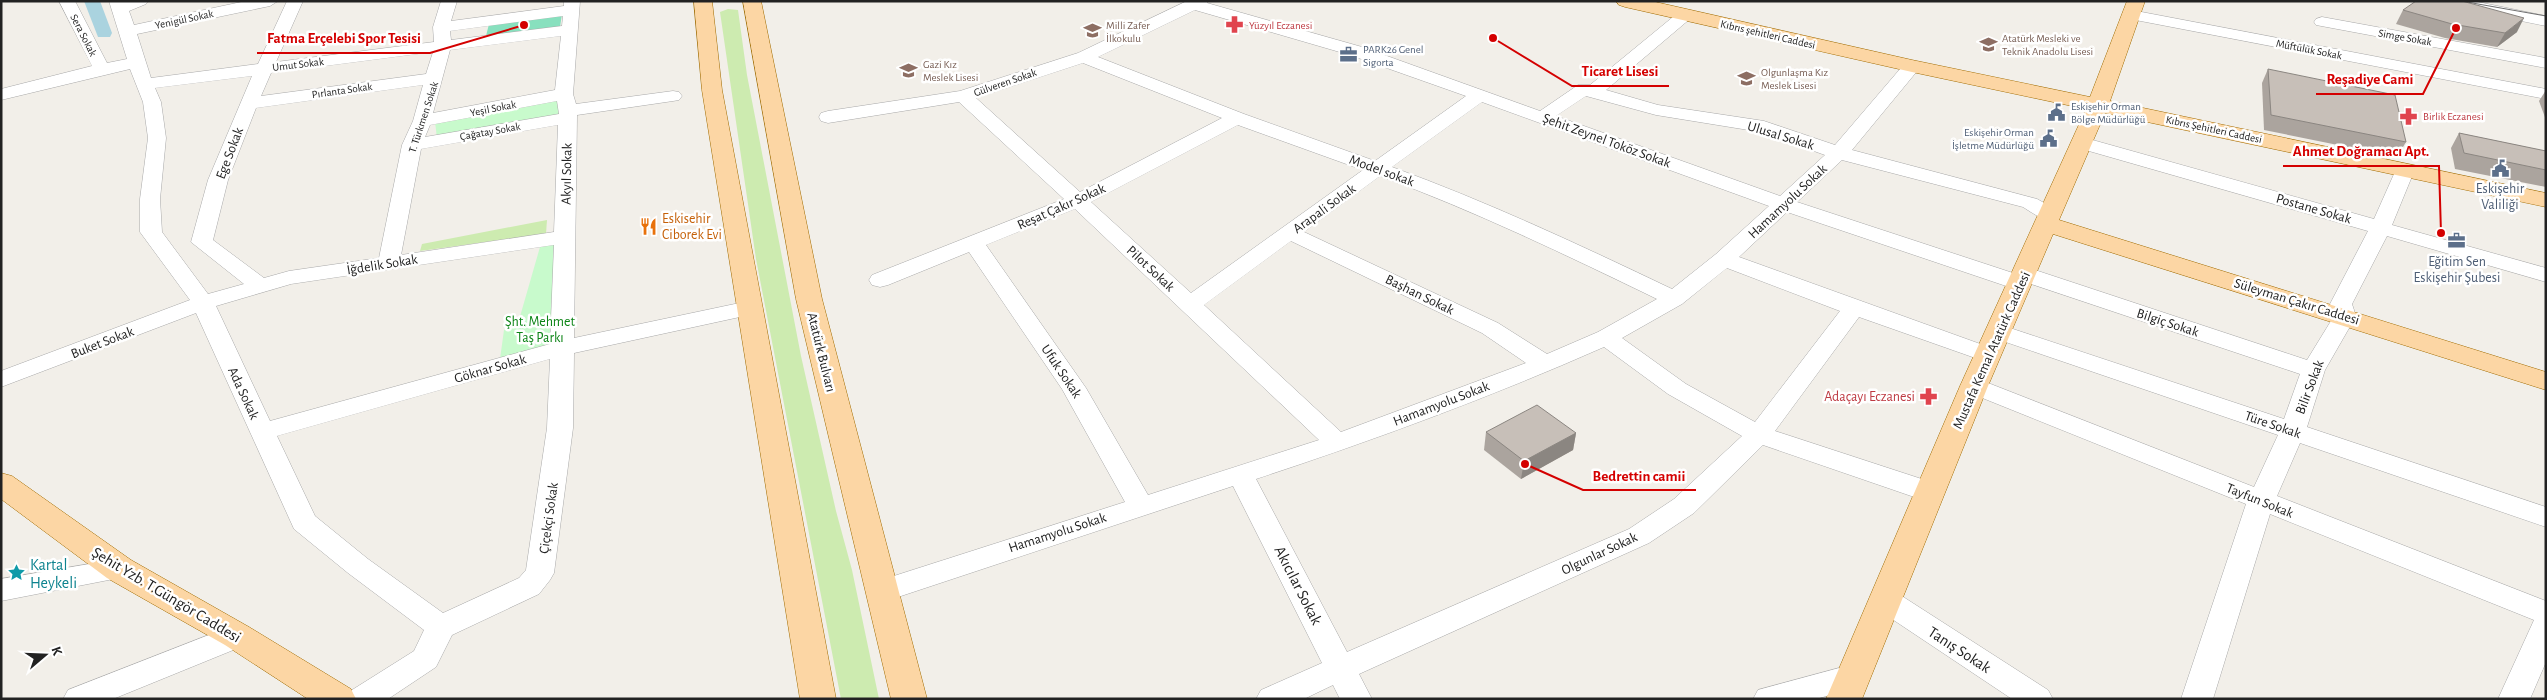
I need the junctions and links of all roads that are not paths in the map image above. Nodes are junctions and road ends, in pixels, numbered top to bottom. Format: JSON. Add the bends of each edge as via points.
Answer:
{"nodes":[{"id":1,"x":67,"y":1,"type":"edge"},
{"id":2,"x":270,"y":1,"type":"edge"},
{"id":3,"x":295,"y":1,"type":"edge"},
{"id":4,"x":449,"y":1,"type":"edge"},
{"id":5,"x":703,"y":1,"type":"edge"},
{"id":6,"x":752,"y":1,"type":"edge"},
{"id":7,"x":1625,"y":1,"type":"edge"},
{"id":8,"x":2448,"y":1,"type":"edge"},
{"id":9,"x":2502,"y":1,"type":"edge"},
{"id":10,"x":1196,"y":3,"type":"edge"},
{"id":11,"x":2133,"y":8,"type":"edge"},
{"id":12,"x":126,"y":11,"type":"edge"},
{"id":13,"x":2543,"y":13,"type":"edge"},
{"id":14,"x":570,"y":14,"type":"edge"},
{"id":15,"x":1684,"y":15,"type":"junction"},
{"id":16,"x":2322,"y":22,"type":"dead end"},
{"id":17,"x":442,"y":27,"type":"junction"},
{"id":18,"x":443,"y":46,"type":"junction"},
{"id":19,"x":1084,"y":57,"type":"junction"},
{"id":20,"x":2546,"y":63,"type":"edge"},
{"id":21,"x":1912,"y":66,"type":"junction"},
{"id":22,"x":266,"y":68,"type":"junction"},
{"id":23,"x":102,"y":69,"type":"junction"},
{"id":24,"x":141,"y":74,"type":"junction"},
{"id":25,"x":435,"y":78,"type":"junction"},
{"id":26,"x":1592,"y":92,"type":"junction"},
{"id":27,"x":1481,"y":94,"type":"junction"},
{"id":28,"x":2546,"y":94,"type":"edge"},
{"id":29,"x":1,"y":95,"type":"edge"},
{"id":30,"x":673,"y":96,"type":"dead end"},
{"id":31,"x":963,"y":96,"type":"junction"},
{"id":32,"x":250,"y":103,"type":"junction"},
{"id":33,"x":2098,"y":105,"type":"junction"},
{"id":34,"x":566,"y":108,"type":"junction"},
{"id":35,"x":1543,"y":117,"type":"junction"},
{"id":36,"x":828,"y":118,"type":"dead end"},
{"id":37,"x":1237,"y":118,"type":"junction"},
{"id":38,"x":422,"y":121,"type":"junction"},
{"id":39,"x":2082,"y":143,"type":"junction"},
{"id":40,"x":412,"y":145,"type":"junction"},
{"id":41,"x":1839,"y":153,"type":"junction"},
{"id":42,"x":1378,"y":168,"type":"junction"},
{"id":43,"x":2405,"y":168,"type":"junction"},
{"id":44,"x":1078,"y":200,"type":"junction"},
{"id":45,"x":2546,"y":200,"type":"edge"},
{"id":46,"x":1784,"y":204,"type":"junction"},
{"id":47,"x":2049,"y":219,"type":"junction"},
{"id":48,"x":2381,"y":226,"type":"junction"},
{"id":49,"x":1290,"y":233,"type":"junction"},
{"id":50,"x":564,"y":237,"type":"junction"},
{"id":51,"x":974,"y":243,"type":"junction"},
{"id":52,"x":1724,"y":259,"type":"junction"},
{"id":53,"x":389,"y":263,"type":"junction"},
{"id":54,"x":2546,"y":275,"type":"edge"},
{"id":55,"x":2022,"y":279,"type":"junction"},
{"id":56,"x":880,"y":280,"type":"dead end"},
{"id":57,"x":260,"y":286,"type":"junction"},
{"id":58,"x":1674,"y":299,"type":"junction"},
{"id":59,"x":203,"y":303,"type":"junction"},
{"id":60,"x":1190,"y":304,"type":"junction"},
{"id":61,"x":749,"y":308,"type":"junction"},
{"id":62,"x":1854,"y":308,"type":"junction"},
{"id":63,"x":2343,"y":310,"type":"junction"},
{"id":64,"x":1606,"y":337,"type":"junction"},
{"id":65,"x":1994,"y":343,"type":"junction"},
{"id":66,"x":562,"y":348,"type":"junction"},
{"id":67,"x":1545,"y":364,"type":"junction"},
{"id":68,"x":2546,"y":368,"type":"edge"},
{"id":69,"x":2313,"y":370,"type":"junction"},
{"id":70,"x":1,"y":380,"type":"edge"},
{"id":71,"x":2546,"y":381,"type":"edge"},
{"id":72,"x":1974,"y":386,"type":"junction"},
{"id":73,"x":2293,"y":430,"type":"junction"},
{"id":74,"x":262,"y":432,"type":"junction"},
{"id":75,"x":1759,"y":435,"type":"junction"},
{"id":76,"x":1336,"y":443,"type":"junction"},
{"id":77,"x":1240,"y":473,"type":"junction"},
{"id":78,"x":1,"y":483,"type":"edge"},
{"id":79,"x":1930,"y":492,"type":"junction"},
{"id":80,"x":2261,"y":500,"type":"junction"},
{"id":81,"x":1140,"y":505,"type":"junction"},
{"id":82,"x":2546,"y":517,"type":"edge"},
{"id":83,"x":119,"y":569,"type":"junction"},
{"id":84,"x":1,"y":590,"type":"edge"},
{"id":85,"x":882,"y":591,"type":"junction"},
{"id":86,"x":1884,"y":599,"type":"junction"},
{"id":87,"x":2546,"y":613,"type":"edge"},
{"id":88,"x":2546,"y":626,"type":"edge"},
{"id":89,"x":440,"y":627,"type":"junction"},
{"id":90,"x":237,"y":636,"type":"junction"},
{"id":91,"x":1342,"y":669,"type":"junction"},
{"id":92,"x":1849,"y":687,"type":"edge"},
{"id":93,"x":79,"y":699,"type":"edge"},
{"id":94,"x":338,"y":699,"type":"edge"},
{"id":95,"x":363,"y":699,"type":"edge"},
{"id":96,"x":818,"y":699,"type":"edge"},
{"id":97,"x":909,"y":699,"type":"edge"},
{"id":98,"x":1272,"y":699,"type":"edge"},
{"id":99,"x":1356,"y":699,"type":"edge"},
{"id":100,"x":1769,"y":699,"type":"edge"},
{"id":101,"x":2037,"y":699,"type":"edge"},
{"id":102,"x":2197,"y":699,"type":"edge"},
{"id":103,"x":2514,"y":699,"type":"edge"}],
"edges":[{"from":1,"to":23,"type":"street","name":"Sera Sokak"},
{"from":2,"to":12,"type":"street","name":"Yenigül Sokak"},
{"from":3,"to":22,"type":"street","name":"Ege Sokak"},
{"from":4,"to":17,"type":"street","name":"T. Türkmen Sokak"},
{"from":5,"to":61,"type":"main road","via":[[712,90]]},
{"from":6,"to":85,"type":"main road","name":"Atatürk Bulvarı","via":[[809,299]]},
{"from":7,"to":15,"type":"main road","name":"Kıbrıs şehitleri Caddesi"},
{"from":8,"to":13,"type":"street"},
{"from":9,"to":13,"type":"street"},
{"from":10,"to":19,"type":"street","name":"Gülveren Sokak"},
{"from":10,"to":27,"type":"street","name":"Şehit Zeynel Toköz Sokak","via":[[1356,50]]},
{"from":11,"to":28,"type":"street","name":"Müftülük Sokak"},
{"from":11,"to":33,"type":"main road","name":"Mustafa Kemal Atatürk Caddesi"},
{"from":12,"to":24,"type":"street","name":"Ada Sokak"},
{"from":14,"to":17,"type":"street"},
{"from":14,"to":18,"type":"street","name":"Umut Sokak"},
{"from":14,"to":34,"type":"street","name":"Akyıl Sokak"},
{"from":15,"to":21,"type":"main road","name":"Kıbrıs şehitleri Caddesi"},
{"from":15,"to":26,"type":"street"},
{"from":16,"to":20,"type":"street","name":"Simge Sokak"},
{"from":17,"to":18,"type":"street","name":"T. Türkmen Sokak"},
{"from":18,"to":22,"type":"street","name":"Umut Sokak"},
{"from":18,"to":25,"type":"street","name":"T. Türkmen Sokak"},
{"from":19,"to":31,"type":"street","name":"Gülveren Sokak"},
{"from":19,"to":37,"type":"street","name":"Model sokak"},
{"from":21,"to":33,"type":"main road","name":"Kıbrıs Şehitleri Caddesi"},
{"from":21,"to":41,"type":"street","name":"Hamamyolu Sokak"},
{"from":22,"to":24,"type":"street","name":"Umut Sokak"},
{"from":22,"to":32,"type":"street","name":"Ege Sokak"},
{"from":23,"to":24,"type":"street","name":"Umut Sokak"},
{"from":23,"to":29,"type":"street","name":"Umut Sokak"},
{"from":24,"to":59,"type":"street","name":"Ada Sokak","via":[[152,102],[157,138],[150,198],[152,232]]},
{"from":25,"to":32,"type":"street","name":"Pırlanta Sokak"},
{"from":25,"to":38,"type":"street","name":"T. Türkmen Sokak"},
{"from":26,"to":35,"type":"street","via":[[1584,89]]},
{"from":26,"to":41,"type":"street","name":"Ulusal Sokak","via":[[1656,110],[1764,127]]},
{"from":27,"to":35,"type":"street","name":"Şehit Zeynel Toköz Sokak"},
{"from":27,"to":42,"type":"street","name":"Arapali Sokak"},
{"from":30,"to":34,"type":"street"},
{"from":31,"to":36,"type":"street","name":"Gülveren Sokak"},
{"from":31,"to":44,"type":"street","name":"Pilot Sokak"},
{"from":32,"to":57,"type":"street","name":"Ege Sokak","via":[[208,207],[202,242]]},
{"from":33,"to":39,"type":"main road","name":"Mustafa Kemal Atatürk Caddesi"},
{"from":33,"to":43,"type":"main road","name":"Kıbrıs Şehitleri Caddesi"},
{"from":34,"to":38,"type":"street","name":"Yeşil Sokak"},
{"from":34,"to":40,"type":"street","name":"Çağatay Sokak"},
{"from":34,"to":50,"type":"street","name":"Akyıl Sokak"},
{"from":35,"to":46,"type":"street","name":"Şehit Zeynel Toköz Sokak"},
{"from":37,"to":42,"type":"street","name":"Model sokak"},
{"from":37,"to":44,"type":"street","name":"Reşat Çakır Sokak"},
{"from":38,"to":40,"type":"street","name":"T. Türkmen Sokak"},
{"from":39,"to":47,"type":"main road","name":"Mustafa Kemal Atatürk Caddesi"},
{"from":39,"to":48,"type":"street","name":"Postane Sokak"},
{"from":40,"to":53,"type":"street","name":"T. Türkmen Sokak"},
{"from":41,"to":46,"type":"street","name":"Hamamyolu Sokak"},
{"from":41,"to":47,"type":"street","name":"Ulusal Sokak","via":[[2030,203]]},
{"from":42,"to":49,"type":"street","name":"Arapali Sokak"},
{"from":42,"to":58,"type":"street","name":"Model sokak","via":[[1450,195],[1561,244]]},
{"from":43,"to":45,"type":"main road","name":"Kıbrıs Şehitleri Caddesi"},
{"from":43,"to":48,"type":"street","name":"Bilir Sokak"},
{"from":44,"to":51,"type":"street","name":"Reşat Çakır Sokak"},
{"from":44,"to":60,"type":"street","name":"Pilot Sokak"},
{"from":46,"to":52,"type":"street","name":"Hamamyolu Sokak"},
{"from":46,"to":55,"type":"street","name":"Şehit Zeynel Toköz Sokak"},
{"from":47,"to":55,"type":"main road","name":"Mustafa Kemal Atatürk Caddesi"},
{"from":47,"to":63,"type":"main road","name":"Süleyman Çakır Caddesi"},
{"from":48,"to":54,"type":"street","name":"Postane Sokak"},
{"from":48,"to":63,"type":"street","name":"Bilir Sokak"},
{"from":49,"to":60,"type":"street","name":"Arapali Sokak"},
{"from":49,"to":67,"type":"street","name":"Başhan Sokak","via":[[1490,328]]},
{"from":50,"to":53,"type":"street","name":"İğdelik Sokak"},
{"from":50,"to":66,"type":"street","name":"Akyıl Sokak"},
{"from":51,"to":56,"type":"street","name":"Reşat Çakır Sokak"},
{"from":51,"to":81,"type":"street","name":"Ufuk Sokak","via":[[1074,388]]},
{"from":52,"to":58,"type":"street","name":"Hamamyolu Sokak"},
{"from":52,"to":62,"type":"street","name":"Türe Sokak"},
{"from":53,"to":57,"type":"street","name":"İğdelik Sokak","via":[[289,278]]},
{"from":55,"to":65,"type":"main road","name":"Mustafa Kemal Atatürk Caddesi"},
{"from":55,"to":69,"type":"street","name":"Bilgiç Sokak"},
{"from":57,"to":59,"type":"street","name":"İğdelik Sokak"},
{"from":58,"to":64,"type":"street","name":"Hamamyolu Sokak"},
{"from":59,"to":70,"type":"street","name":"Buket Sokak"},
{"from":59,"to":74,"type":"street","name":"Ada Sokak"},
{"from":60,"to":76,"type":"street","name":"Pilot Sokak"},
{"from":61,"to":66,"type":"street","name":"Göknar Sokak"},
{"from":61,"to":96,"type":"main road"},
{"from":62,"to":65,"type":"street","name":"Türe Sokak"},
{"from":62,"to":75,"type":"street","name":"Olgunlar Sokak"},
{"from":63,"to":68,"type":"main road","name":"Süleyman Çakır Caddesi"},
{"from":63,"to":69,"type":"street","name":"Bilir Sokak"},
{"from":63,"to":71,"type":"main road","name":"Süleyman Çakır Caddesi"},
{"from":64,"to":67,"type":"street","name":"Hamamyolu Sokak"},
{"from":64,"to":75,"type":"street","via":[[1677,388]]},
{"from":65,"to":72,"type":"main road","name":"Mustafa Kemal Atatürk Caddesi"},
{"from":65,"to":73,"type":"street","name":"Türe Sokak"},
{"from":66,"to":74,"type":"street","name":"Göknar Sokak"},
{"from":66,"to":89,"type":"street","name":"Çiçekçi Sokak","via":[[560,428],[540,573],[529,586]]},
{"from":67,"to":76,"type":"street","name":"Hamamyolu Sokak"},
{"from":69,"to":73,"type":"street","name":"Bilir Sokak"},
{"from":72,"to":79,"type":"main road","name":"Mustafa Kemal Atatürk Caddesi"},
{"from":72,"to":80,"type":"street","name":"Tayfun Sokak"},
{"from":73,"to":80,"type":"street","name":"Bilir Sokak"},
{"from":73,"to":82,"type":"street","name":"Türe Sokak"},
{"from":74,"to":89,"type":"street","name":"Ada Sokak","via":[[304,522]]},
{"from":75,"to":79,"type":"street"},
{"from":75,"to":91,"type":"street","name":"Olgunlar Sokak","via":[[1684,506],[1639,536]]},
{"from":76,"to":77,"type":"street","name":"Hamamyolu Sokak"},
{"from":77,"to":81,"type":"street","name":"Hamamyolu Sokak"},
{"from":77,"to":91,"type":"street","name":"Akıcılar Sokak"},
{"from":78,"to":83,"type":"main road","name":"Şehit Yzb. T.Güngör Caddesi"},
{"from":79,"to":86,"type":"main road","name":"Mustafa Kemal Atatürk Caddesi"},
{"from":80,"to":87,"type":"street","name":"Tayfun Sokak"},
{"from":80,"to":102,"type":"street","name":"Bilir Sokak"},
{"from":81,"to":85,"type":"street","name":"Hamamyolu Sokak"},
{"from":83,"to":84,"type":"street"},
{"from":83,"to":90,"type":"main road","name":"Şehit Yzb. T.Güngör Caddesi"},
{"from":85,"to":97,"type":"main road","name":"Atatürk Bulvarı"},
{"from":86,"to":92,"type":"main road","name":"Mustafa Kemal Atatürk Caddesi"},
{"from":86,"to":101,"type":"street","name":"Tanış Sokak"},
{"from":88,"to":103,"type":"street"},
{"from":89,"to":95,"type":"street","via":[[425,659]]},
{"from":90,"to":93,"type":"street"},
{"from":90,"to":94,"type":"main road","name":"Şehit Yzb. T.Güngör Caddesi"},
{"from":91,"to":98,"type":"street","name":"Olgunlar Sokak"},
{"from":91,"to":99,"type":"street","name":"Akıcılar Sokak"},
{"from":92,"to":100,"type":"street"}]}
